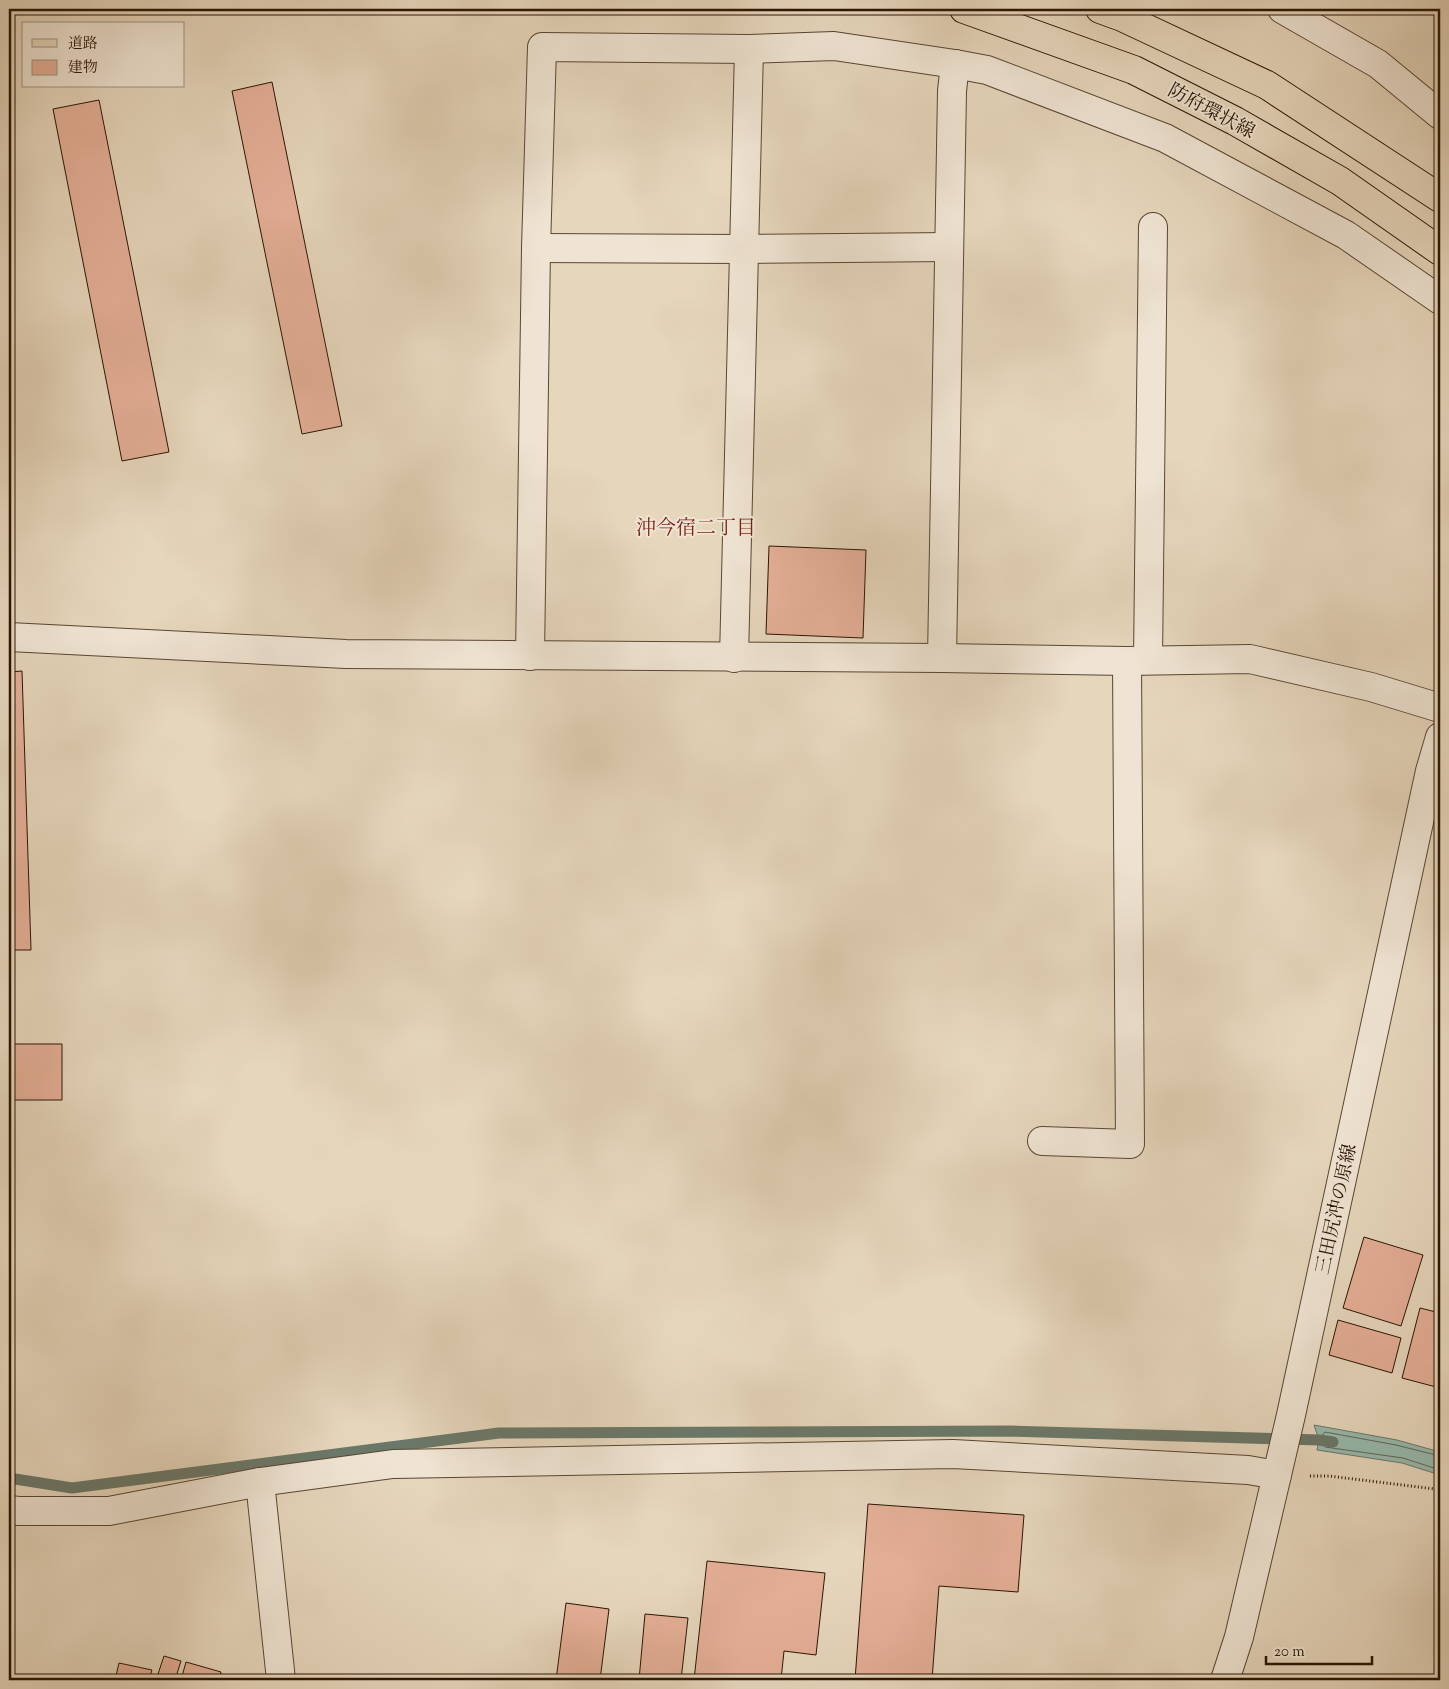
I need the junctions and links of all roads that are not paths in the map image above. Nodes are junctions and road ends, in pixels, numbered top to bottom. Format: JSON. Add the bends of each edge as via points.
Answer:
{"nodes":[{"id":1,"x":964,"y":9,"type":"edge"},
{"id":2,"x":1282,"y":9,"type":"edge"},
{"id":3,"x":1116,"y":11,"type":"edge"},
{"id":4,"x":749,"y":49,"type":"junction"},
{"id":5,"x":955,"y":64,"type":"junction"},
{"id":6,"x":1440,"y":115,"type":"edge"},
{"id":7,"x":1440,"y":198,"type":"edge"},
{"id":8,"x":1154,"y":227,"type":"dead end"},
{"id":9,"x":949,"y":247,"type":"junction"},
{"id":10,"x":536,"y":248,"type":"junction"},
{"id":11,"x":743,"y":249,"type":"junction"},
{"id":12,"x":1440,"y":251,"type":"edge"},
{"id":13,"x":1440,"y":300,"type":"edge"},
{"id":14,"x":9,"y":637,"type":"edge"},
{"id":15,"x":530,"y":656,"type":"junction"},
{"id":16,"x":734,"y":658,"type":"junction"},
{"id":17,"x":942,"y":658,"type":"junction"},
{"id":18,"x":1137,"y":661,"type":"junction"},
{"id":19,"x":1440,"y":708,"type":"edge"},
{"id":20,"x":1440,"y":737,"type":"edge"},
{"id":21,"x":1042,"y":1141,"type":"dead end"},
{"id":22,"x":1280,"y":1464,"type":"junction"},
{"id":23,"x":260,"y":1482,"type":"junction"},
{"id":24,"x":9,"y":1510,"type":"edge"},
{"id":25,"x":281,"y":1680,"type":"edge"},
{"id":26,"x":1225,"y":1680,"type":"edge"}],
"edges":[{"from":1,"to":12,"type":"main road","name":"防府環状線","via":[[1134,70],[1235,121],[1340,182]]},
{"from":2,"to":6,"type":"street","via":[[1378,64]]},
{"from":3,"to":7,"type":"main road","via":[[1267,85]]},
{"from":4,"to":5,"type":"street","via":[[834,46]]},
{"from":4,"to":10,"type":"street","via":[[542,47]]},
{"from":4,"to":11,"type":"street"},
{"from":5,"to":9,"type":"street"},
{"from":5,"to":13,"type":"street","via":[[987,70],[1165,138],[1346,235]]},
{"from":8,"to":18,"type":"street"},
{"from":9,"to":11,"type":"street"},
{"from":9,"to":17,"type":"street"},
{"from":10,"to":11,"type":"street"},
{"from":10,"to":15,"type":"street"},
{"from":11,"to":16,"type":"street"},
{"from":14,"to":15,"type":"street","via":[[346,654]]},
{"from":15,"to":16,"type":"street"},
{"from":16,"to":17,"type":"street"},
{"from":17,"to":18,"type":"street"},
{"from":18,"to":19,"type":"street","via":[[1250,659],[1371,687]]},
{"from":18,"to":21,"type":"street","via":[[1130,1144]]},
{"from":20,"to":22,"type":"street","name":"三田尻沖の原線"},
{"from":22,"to":23,"type":"street","via":[[1248,1470],[953,1454],[393,1464]]},
{"from":22,"to":26,"type":"street","name":"三田尻沖の原線","via":[[1240,1637]]},
{"from":23,"to":24,"type":"street","via":[[109,1511]]},
{"from":23,"to":25,"type":"street"}]}
